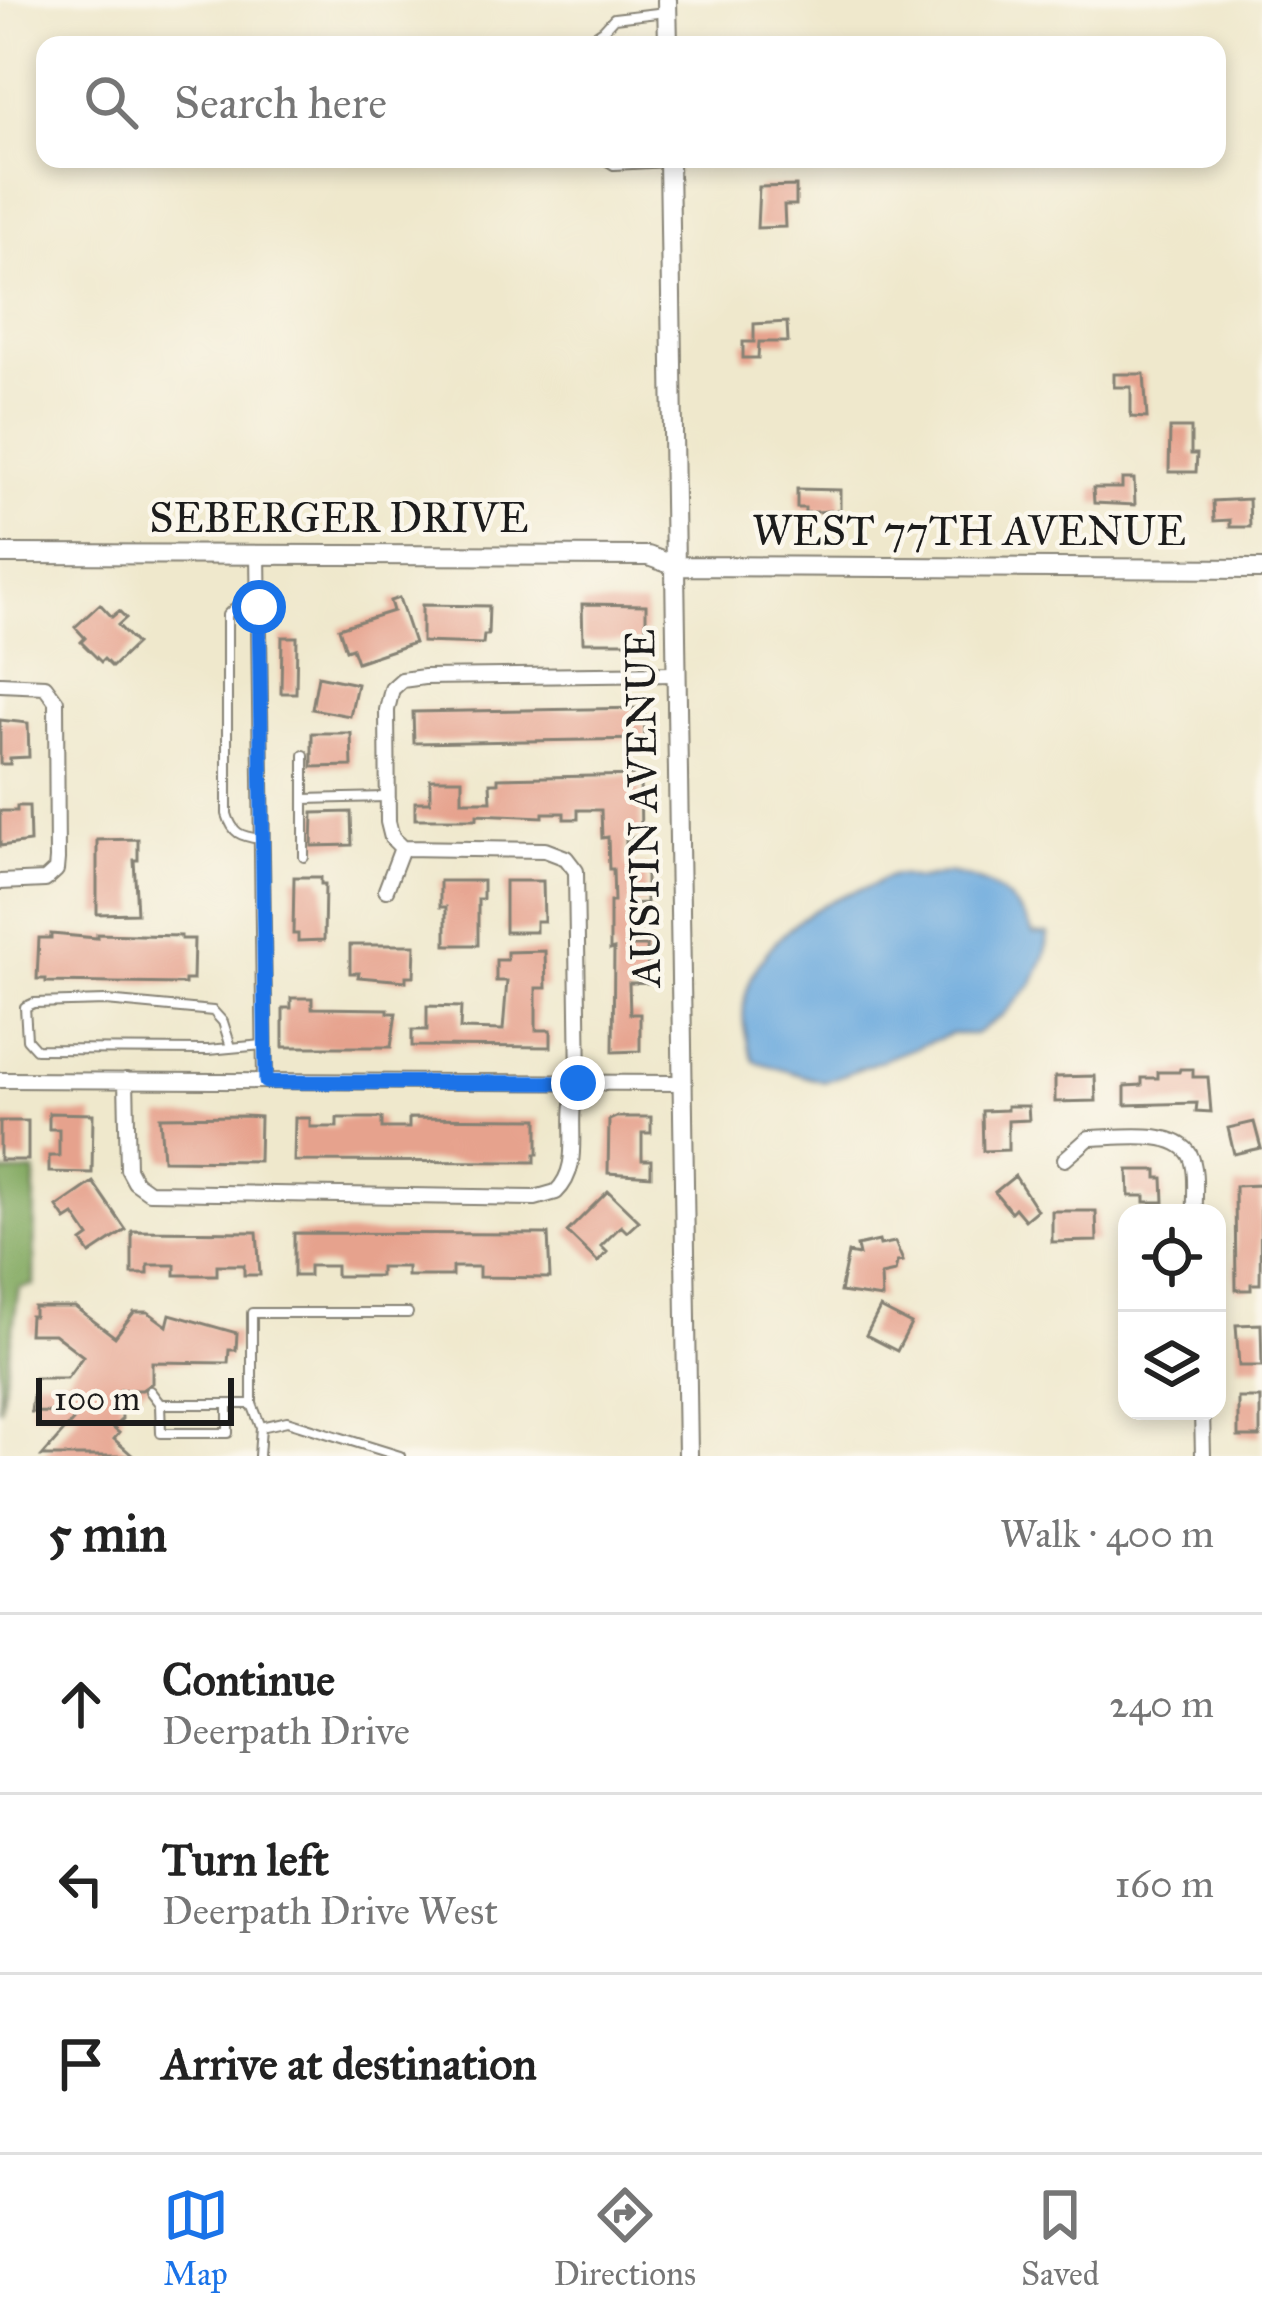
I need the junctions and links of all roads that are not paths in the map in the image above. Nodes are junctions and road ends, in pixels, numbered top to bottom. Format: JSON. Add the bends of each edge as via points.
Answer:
{"nodes":[{"id":1,"x":667,"y":6,"type":"edge"},
{"id":2,"x":604,"y":29,"type":"junction"},
{"id":3,"x":594,"y":36,"type":"edge"},
{"id":4,"x":604,"y":36,"type":"edge"},
{"id":5,"x":668,"y":36,"type":"edge"},
{"id":6,"x":669,"y":168,"type":"edge"},
{"id":7,"x":259,"y":553,"type":"junction"},
{"id":8,"x":0,"y":554,"type":"edge"},
{"id":9,"x":676,"y":566,"type":"junction"},
{"id":10,"x":1262,"y":569,"type":"edge"},
{"id":11,"x":259,"y":607,"type":"junction"},
{"id":12,"x":678,"y":674,"type":"junction"},
{"id":13,"x":0,"y":683,"type":"edge"},
{"id":14,"x":304,"y":755,"type":"dead end"},
{"id":15,"x":387,"y":797,"type":"junction"},
{"id":16,"x":304,"y":799,"type":"junction"},
{"id":17,"x":260,"y":839,"type":"junction"},
{"id":18,"x":402,"y":848,"type":"junction"},
{"id":19,"x":304,"y":857,"type":"dead end"},
{"id":20,"x":0,"y":882,"type":"edge"},
{"id":21,"x":386,"y":890,"type":"dead end"},
{"id":22,"x":265,"y":1046,"type":"junction"},
{"id":23,"x":230,"y":1047,"type":"junction"},
{"id":24,"x":0,"y":1080,"type":"edge"},
{"id":25,"x":126,"y":1080,"type":"junction"},
{"id":26,"x":266,"y":1082,"type":"junction"},
{"id":27,"x":578,"y":1083,"type":"junction"},
{"id":28,"x":682,"y":1083,"type":"junction"},
{"id":29,"x":1065,"y":1159,"type":"dead end"},
{"id":30,"x":1195,"y":1204,"type":"edge"},
{"id":31,"x":408,"y":1313,"type":"dead end"},
{"id":32,"x":150,"y":1391,"type":"dead end"},
{"id":33,"x":160,"y":1404,"type":"junction"},
{"id":34,"x":228,"y":1404,"type":"junction"},
{"id":35,"x":252,"y":1404,"type":"junction"},
{"id":36,"x":1202,"y":1420,"type":"edge"},
{"id":37,"x":261,"y":1427,"type":"junction"},
{"id":38,"x":372,"y":1452,"type":"edge"},
{"id":39,"x":259,"y":1456,"type":"edge"},
{"id":40,"x":400,"y":1456,"type":"edge"},
{"id":41,"x":688,"y":1456,"type":"edge"},
{"id":42,"x":1203,"y":1456,"type":"edge"}],
"edges":[{"from":1,"to":2,"type":"lane","via":[[614,18]]},
{"from":1,"to":5,"type":"street"},
{"from":2,"to":3,"type":"lane"},
{"from":2,"to":4,"type":"lane"},
{"from":6,"to":9,"type":"street","name":"AUSTIN AVENUE"},
{"from":7,"to":8,"type":"street","name":"SEBERGER DRIVE"},
{"from":7,"to":9,"type":"street","name":"SEBERGER DRIVE","via":[[648,556]]},
{"from":7,"to":11,"type":"street"},
{"from":9,"to":10,"type":"street","name":"WEST 77TH AVENUE"},
{"from":9,"to":12,"type":"street","name":"AUSTIN AVENUE"},
{"from":11,"to":17,"type":"street"},
{"from":11,"to":17,"type":"lane","via":[[227,615],[227,814],[240,836]]},
{"from":12,"to":15,"type":"street","via":[[402,680],[387,710]]},
{"from":12,"to":28,"type":"street","name":"AUSTIN AVENUE"},
{"from":13,"to":20,"type":"street","via":[[45,686],[56,701],[58,859],[46,880]]},
{"from":14,"to":16,"type":"lane"},
{"from":15,"to":16,"type":"lane"},
{"from":15,"to":18,"type":"street","via":[[392,838]]},
{"from":16,"to":19,"type":"lane"},
{"from":17,"to":22,"type":"street"},
{"from":18,"to":21,"type":"street"},
{"from":18,"to":27,"type":"street","via":[[545,850],[576,871]]},
{"from":22,"to":23,"type":"lane"},
{"from":22,"to":26,"type":"street"},
{"from":23,"to":23,"type":"lane","via":[[36,1049],[27,1039],[25,1007],[106,1000],[213,1011]]},
{"from":24,"to":25,"type":"street"},
{"from":25,"to":26,"type":"street"},
{"from":25,"to":27,"type":"street","via":[[128,1169],[148,1192],[535,1198],[556,1192],[570,1172]]},
{"from":26,"to":27,"type":"street"},
{"from":27,"to":28,"type":"street"},
{"from":28,"to":41,"type":"street","name":"AUSTIN AVENUE"},
{"from":29,"to":30,"type":"street","via":[[1089,1138],[1172,1141],[1190,1154]]},
{"from":31,"to":35,"type":"lane","via":[[252,1313]]},
{"from":32,"to":33,"type":"lane"},
{"from":33,"to":34,"type":"lane"},
{"from":33,"to":34,"type":"lane","via":[[160,1433],[228,1433]]},
{"from":34,"to":35,"type":"lane"},
{"from":35,"to":37,"type":"lane"},
{"from":36,"to":42,"type":"street"},
{"from":37,"to":38,"type":"lane","via":[[287,1421]]},
{"from":37,"to":39,"type":"lane"},
{"from":38,"to":40,"type":"lane"}]}
